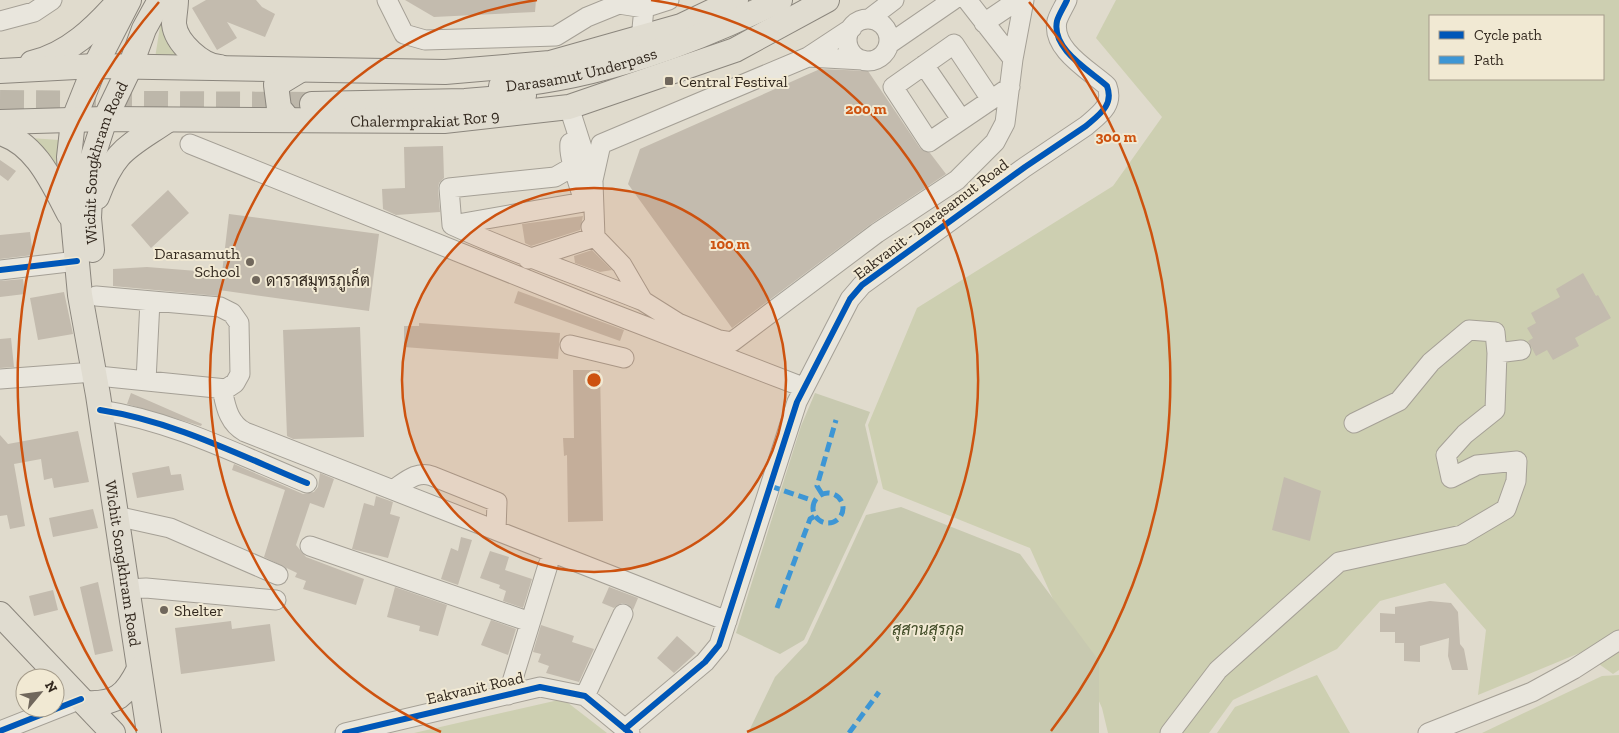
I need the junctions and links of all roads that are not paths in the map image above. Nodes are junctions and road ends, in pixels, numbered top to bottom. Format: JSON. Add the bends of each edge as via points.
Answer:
{"nodes":[{"id":1,"x":52,"y":0,"type":"edge"},
{"id":2,"x":120,"y":0,"type":"edge"},
{"id":3,"x":129,"y":0,"type":"edge"},
{"id":4,"x":160,"y":0,"type":"edge"},
{"id":5,"x":176,"y":0,"type":"edge"},
{"id":6,"x":387,"y":0,"type":"edge"},
{"id":7,"x":669,"y":0,"type":"edge"},
{"id":8,"x":736,"y":0,"type":"edge"},
{"id":9,"x":780,"y":0,"type":"edge"},
{"id":10,"x":800,"y":0,"type":"edge"},
{"id":11,"x":827,"y":0,"type":"edge"},
{"id":12,"x":894,"y":0,"type":"edge"},
{"id":13,"x":953,"y":0,"type":"edge"},
{"id":14,"x":967,"y":0,"type":"edge"},
{"id":15,"x":1018,"y":0,"type":"edge"},
{"id":16,"x":1024,"y":0,"type":"edge"},
{"id":17,"x":1067,"y":0,"type":"edge"},
{"id":18,"x":644,"y":8,"type":"junction"},
{"id":19,"x":869,"y":19,"type":"junction"},
{"id":20,"x":0,"y":21,"type":"edge"},
{"id":21,"x":984,"y":23,"type":"junction"},
{"id":22,"x":852,"y":28,"type":"junction"},
{"id":23,"x":641,"y":39,"type":"junction"},
{"id":24,"x":889,"y":44,"type":"junction"},
{"id":25,"x":808,"y":57,"type":"junction"},
{"id":26,"x":1012,"y":59,"type":"junction"},
{"id":27,"x":862,"y":60,"type":"junction"},
{"id":28,"x":924,"y":65,"type":"junction"},
{"id":29,"x":95,"y":66,"type":"junction"},
{"id":30,"x":130,"y":67,"type":"junction"},
{"id":31,"x":1,"y":71,"type":"edge"},
{"id":32,"x":263,"y":71,"type":"junction"},
{"id":33,"x":300,"y":71,"type":"junction"},
{"id":34,"x":1010,"y":87,"type":"junction"},
{"id":35,"x":990,"y":98,"type":"junction"},
{"id":36,"x":570,"y":113,"type":"junction"},
{"id":37,"x":105,"y":119,"type":"junction"},
{"id":38,"x":288,"y":119,"type":"junction"},
{"id":39,"x":961,"y":119,"type":"junction"},
{"id":40,"x":72,"y":120,"type":"junction"},
{"id":41,"x":168,"y":120,"type":"junction"},
{"id":42,"x":0,"y":122,"type":"edge"},
{"id":43,"x":0,"y":133,"type":"edge"},
{"id":44,"x":190,"y":144,"type":"dead end"},
{"id":45,"x":574,"y":166,"type":"junction"},
{"id":46,"x":593,"y":182,"type":"junction"},
{"id":47,"x":584,"y":202,"type":"junction"},
{"id":48,"x":81,"y":219,"type":"junction"},
{"id":49,"x":452,"y":225,"type":"junction"},
{"id":50,"x":595,"y":238,"type":"junction"},
{"id":51,"x":528,"y":259,"type":"junction"},
{"id":52,"x":77,"y":261,"type":"junction"},
{"id":53,"x":622,"y":266,"type":"junction"},
{"id":54,"x":0,"y":270,"type":"edge"},
{"id":55,"x":586,"y":278,"type":"junction"},
{"id":56,"x":96,"y":296,"type":"junction"},
{"id":57,"x":150,"y":300,"type":"junction"},
{"id":58,"x":643,"y":301,"type":"junction"},
{"id":59,"x":570,"y":345,"type":"dead end"},
{"id":60,"x":1521,"y":350,"type":"dead end"},
{"id":61,"x":1497,"y":353,"type":"junction"},
{"id":62,"x":624,"y":358,"type":"dead end"},
{"id":63,"x":0,"y":379,"type":"edge"},
{"id":64,"x":146,"y":381,"type":"junction"},
{"id":65,"x":803,"y":387,"type":"junction"},
{"id":66,"x":98,"y":388,"type":"junction"},
{"id":67,"x":226,"y":389,"type":"junction"},
{"id":68,"x":1354,"y":424,"type":"dead end"},
{"id":69,"x":307,"y":483,"type":"dead end"},
{"id":70,"x":393,"y":490,"type":"junction"},
{"id":71,"x":116,"y":516,"type":"junction"},
{"id":72,"x":496,"y":530,"type":"junction"},
{"id":73,"x":310,"y":546,"type":"dead end"},
{"id":74,"x":548,"y":565,"type":"dead end"},
{"id":75,"x":278,"y":575,"type":"dead end"},
{"id":76,"x":127,"y":589,"type":"junction"},
{"id":77,"x":276,"y":600,"type":"dead end"},
{"id":78,"x":0,"y":614,"type":"edge"},
{"id":79,"x":623,"y":614,"type":"dead end"},
{"id":80,"x":727,"y":621,"type":"junction"},
{"id":81,"x":530,"y":622,"type":"junction"},
{"id":82,"x":1619,"y":640,"type":"edge"},
{"id":83,"x":139,"y":669,"type":"junction"},
{"id":84,"x":508,"y":695,"type":"junction"},
{"id":85,"x":585,"y":696,"type":"junction"},
{"id":86,"x":83,"y":701,"type":"junction"},
{"id":87,"x":0,"y":731,"type":"edge"},
{"id":88,"x":628,"y":731,"type":"edge"},
{"id":89,"x":113,"y":733,"type":"edge"},
{"id":90,"x":149,"y":733,"type":"edge"},
{"id":91,"x":345,"y":733,"type":"edge"},
{"id":92,"x":1170,"y":733,"type":"edge"},
{"id":93,"x":1428,"y":733,"type":"edge"}],
"edges":[{"from":1,"to":20,"type":"street","via":[[34,12]]},
{"from":2,"to":31,"type":"main road","via":[[79,41],[44,60]]},
{"from":3,"to":29,"type":"main road","name":"Wichit Songkhram Road"},
{"from":4,"to":30,"type":"main road","name":"Wichit Songkhram Road","via":[[144,29]]},
{"from":5,"to":32,"type":"main road","via":[[174,25],[190,52],[213,67]]},
{"from":6,"to":18,"type":"street","via":[[404,34],[425,40],[556,36],[587,17],[619,4]]},
{"from":7,"to":18,"type":"street"},
{"from":8,"to":23,"type":"main road","via":[[681,26]]},
{"from":9,"to":10,"type":"main road","name":"Darasamut Underpass","via":[[674,47],[568,77],[504,86],[312,98],[465,102],[569,92],[646,71],[720,44]]},
{"from":11,"to":36,"type":"main road","name":"Chalermprakiat Ror 9","via":[[735,50]]},
{"from":12,"to":19,"type":"street"},
{"from":13,"to":24,"type":"street"},
{"from":14,"to":21,"type":"street"},
{"from":15,"to":21,"type":"street"},
{"from":16,"to":26,"type":"street"},
{"from":17,"to":65,"type":"street","name":"Eakvanit - Darasamut Road","via":[[1057,21],[1057,39],[1107,86],[1109,102],[1104,111],[862,284],[850,299]]},
{"from":18,"to":23,"type":"street"},
{"from":19,"to":22,"type":"street","via":[[856,23]]},
{"from":19,"to":24,"type":"street","via":[[882,24]]},
{"from":21,"to":26,"type":"street"},
{"from":22,"to":25,"type":"street"},
{"from":22,"to":27,"type":"street","via":[[848,34],[848,47]]},
{"from":23,"to":33,"type":"main road","via":[[550,64],[445,72]]},
{"from":24,"to":27,"type":"street","via":[[876,60]]},
{"from":25,"to":27,"type":"street"},
{"from":25,"to":46,"type":"street","via":[[601,144]]},
{"from":26,"to":34,"type":"street"},
{"from":28,"to":35,"type":"street","via":[[954,44]]},
{"from":28,"to":39,"type":"street"},
{"from":28,"to":39,"type":"street","via":[[893,87],[929,142]]},
{"from":29,"to":30,"type":"main road"},
{"from":29,"to":31,"type":"main road"},
{"from":29,"to":40,"type":"main road","name":"Wichit Songkhram Road"},
{"from":30,"to":32,"type":"main road"},
{"from":30,"to":37,"type":"main road","name":"Wichit Songkhram Road"},
{"from":32,"to":33,"type":"main road"},
{"from":33,"to":38,"type":"main road","via":[[276,85],[279,108]]},
{"from":34,"to":35,"type":"street"},
{"from":34,"to":58,"type":"street","via":[[1005,123],[995,142],[957,180],[877,233],[732,342],[678,323]]},
{"from":35,"to":39,"type":"street"},
{"from":36,"to":38,"type":"main road","name":"Chalermprakiat Ror 9","via":[[444,121]]},
{"from":36,"to":45,"type":"street","via":[[570,149]]},
{"from":36,"to":46,"type":"street"},
{"from":37,"to":40,"type":"main road","name":"Chalermprakiat Ror 9"},
{"from":37,"to":41,"type":"main road","name":"Chalermprakiat Ror 9"},
{"from":37,"to":48,"type":"main road","name":"Wichit Songkhram Road","via":[[92,159]]},
{"from":38,"to":41,"type":"main road","name":"Chalermprakiat Ror 9"},
{"from":40,"to":42,"type":"main road","name":"Chalermprakiat Ror 9"},
{"from":40,"to":48,"type":"main road","name":"Wichit Songkhram Road","via":[[69,158]]},
{"from":41,"to":48,"type":"main road","via":[[125,148],[113,161]]},
{"from":43,"to":48,"type":"main road","via":[[29,150]]},
{"from":44,"to":65,"type":"street"},
{"from":45,"to":47,"type":"street"},
{"from":45,"to":49,"type":"street","via":[[555,177],[449,188]]},
{"from":46,"to":50,"type":"street"},
{"from":47,"to":49,"type":"street"},
{"from":47,"to":50,"type":"street"},
{"from":48,"to":52,"type":"main road","name":"Wichit Songkhram Road"},
{"from":48,"to":56,"type":"main road","name":"Wichit Songkhram Road"},
{"from":49,"to":51,"type":"street"},
{"from":50,"to":51,"type":"street"},
{"from":50,"to":53,"type":"street"},
{"from":51,"to":55,"type":"street"},
{"from":52,"to":54,"type":"street"},
{"from":52,"to":66,"type":"main road","name":"Wichit Songkhram Road"},
{"from":53,"to":55,"type":"street"},
{"from":53,"to":58,"type":"street"},
{"from":55,"to":58,"type":"street"},
{"from":56,"to":57,"type":"street"},
{"from":56,"to":66,"type":"main road","name":"Wichit Songkhram Road"},
{"from":57,"to":64,"type":"street"},
{"from":57,"to":67,"type":"street","via":[[220,307],[236,317],[239,323],[240,374],[237,381]]},
{"from":59,"to":62,"type":"street"},
{"from":60,"to":61,"type":"street"},
{"from":61,"to":68,"type":"street","via":[[1495,332],[1470,330],[1431,362],[1399,401]]},
{"from":61,"to":92,"type":"street","via":[[1495,410],[1465,434],[1446,455],[1451,478],[1477,465],[1517,461],[1516,481],[1506,509],[1462,535],[1339,562],[1218,670]]},
{"from":63,"to":66,"type":"street"},
{"from":64,"to":66,"type":"street"},
{"from":64,"to":67,"type":"street"},
{"from":65,"to":80,"type":"street","name":"Eakvanit - Darasamut Road"},
{"from":66,"to":69,"type":"street","via":[[135,415]]},
{"from":66,"to":71,"type":"main road","name":"Wichit Songkhram Road"},
{"from":67,"to":70,"type":"street","via":[[223,393],[229,415],[242,431]]},
{"from":70,"to":72,"type":"street"},
{"from":70,"to":72,"type":"street","via":[[414,476],[432,476],[497,502]]},
{"from":71,"to":75,"type":"street","via":[[170,528]]},
{"from":71,"to":76,"type":"main road","name":"Wichit Songkhram Road"},
{"from":72,"to":80,"type":"street"},
{"from":73,"to":81,"type":"street"},
{"from":74,"to":81,"type":"street"},
{"from":76,"to":77,"type":"street"},
{"from":76,"to":83,"type":"main road","name":"Wichit Songkhram Road"},
{"from":78,"to":86,"type":"main road"},
{"from":79,"to":85,"type":"street"},
{"from":80,"to":88,"type":"street","name":"Eakvanit - Darasamut Road","via":[[719,645],[705,662]]},
{"from":81,"to":84,"type":"street"},
{"from":82,"to":93,"type":"street","via":[[1532,692]]},
{"from":83,"to":86,"type":"main road","via":[[130,686],[118,698],[103,704]]},
{"from":83,"to":90,"type":"main road","name":"Wichit Songkhram Road"},
{"from":84,"to":85,"type":"street","name":"Eakvanit Road","via":[[540,687]]},
{"from":84,"to":91,"type":"street","name":"Eakvanit Road"},
{"from":85,"to":88,"type":"street","name":"Eakvanit Road"},
{"from":86,"to":87,"type":"street"},
{"from":86,"to":89,"type":"main road"}]}
